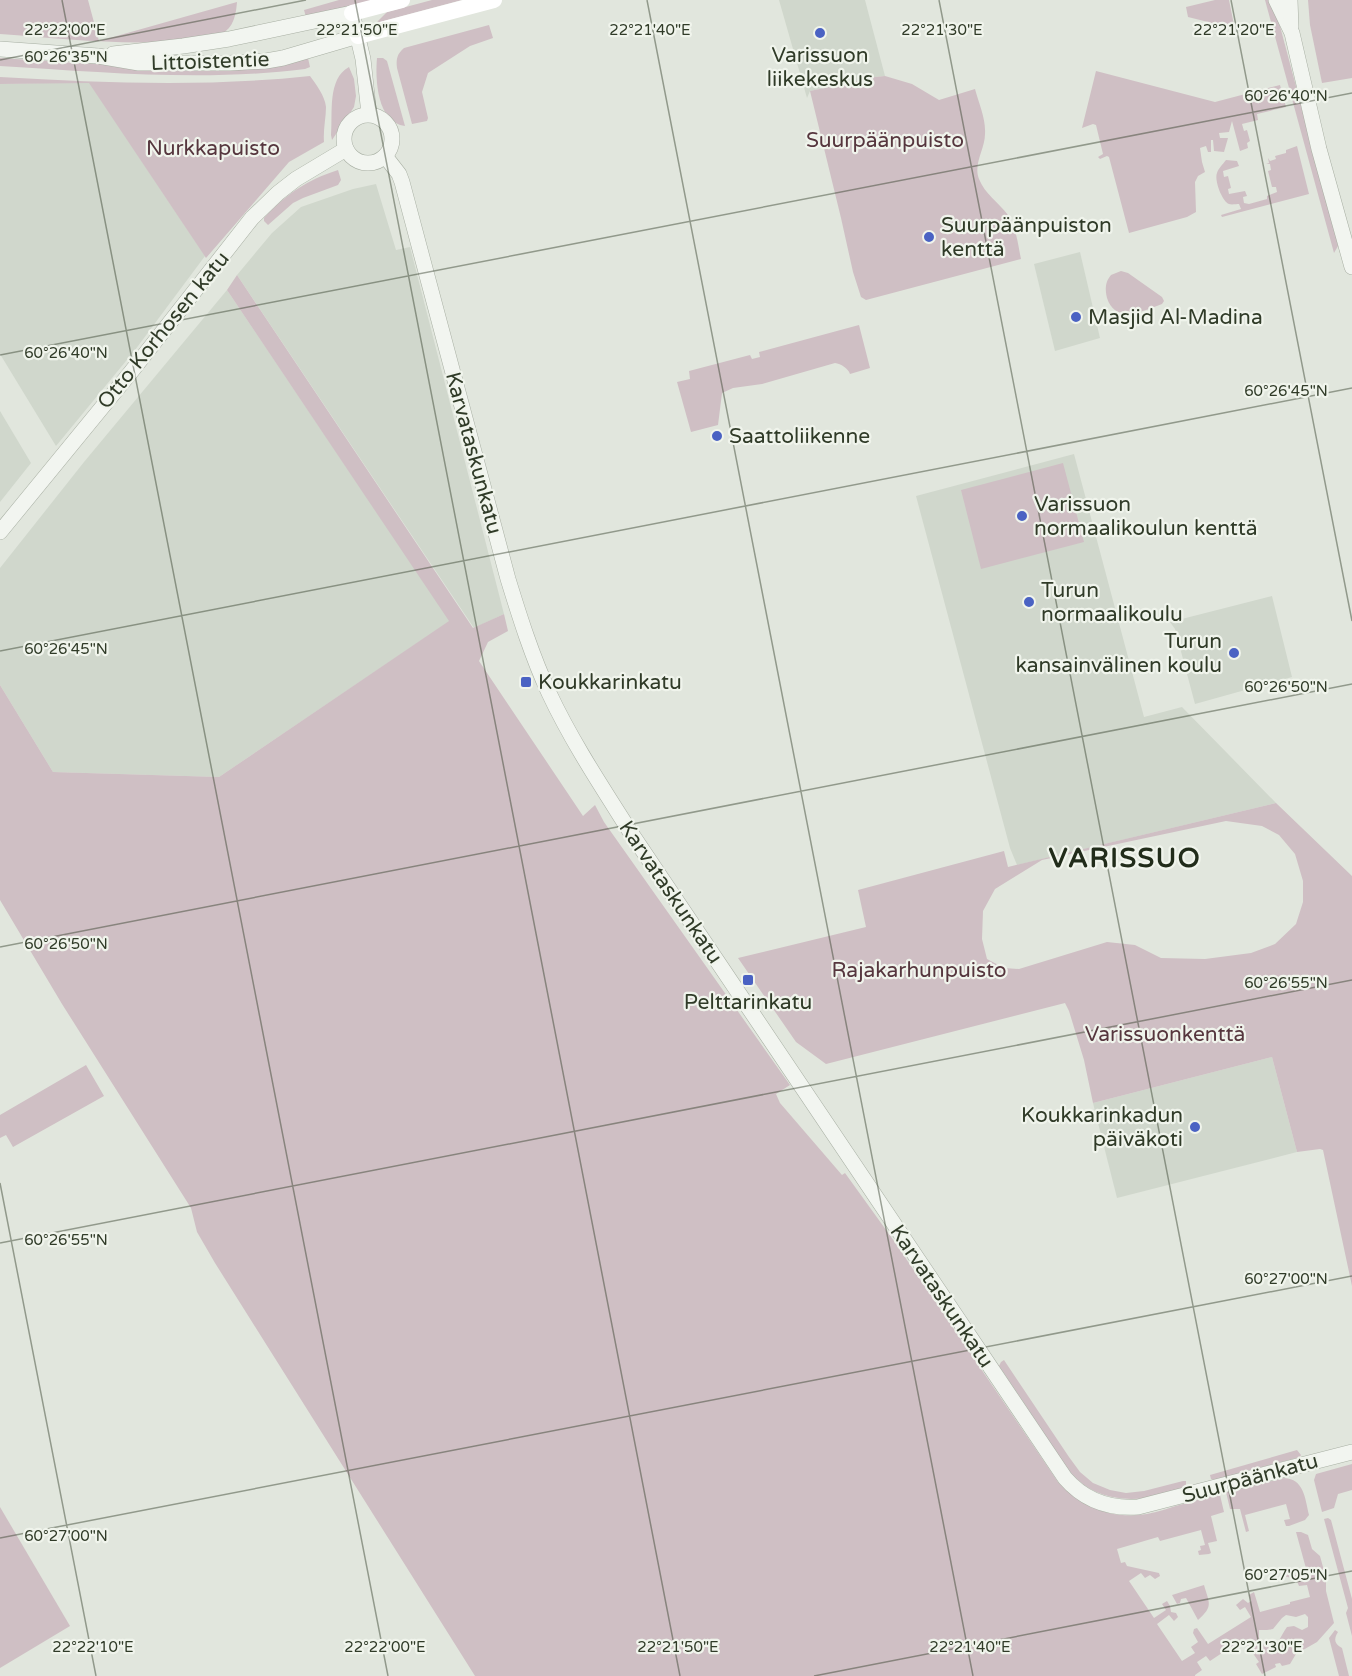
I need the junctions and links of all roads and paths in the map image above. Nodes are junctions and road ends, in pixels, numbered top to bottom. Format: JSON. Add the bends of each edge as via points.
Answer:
{"nodes":[{"id":1,"x":402,"y":0,"type":"edge"},
{"id":2,"x":494,"y":0,"type":"edge"},
{"id":3,"x":1276,"y":0,"type":"edge"},
{"id":4,"x":1290,"y":0,"type":"edge"},
{"id":5,"x":352,"y":13,"type":"junction"},
{"id":6,"x":1292,"y":33,"type":"junction"},
{"id":7,"x":358,"y":36,"type":"junction"},
{"id":8,"x":0,"y":49,"type":"edge"},
{"id":9,"x":98,"y":56,"type":"junction"},
{"id":10,"x":369,"y":114,"type":"junction"},
{"id":11,"x":346,"y":149,"type":"junction"},
{"id":12,"x":385,"y":156,"type":"junction"},
{"id":13,"x":1352,"y":267,"type":"edge"},
{"id":14,"x":0,"y":532,"type":"edge"},
{"id":15,"x":1352,"y":1452,"type":"edge"},
{"id":16,"x":1147,"y":1505,"type":"joint"}],
"edges":[{"from":1,"to":5,"type":"main road","name":"Littoistentie"},
{"from":2,"to":7,"type":"main road","name":"Littoistentie"},
{"from":3,"to":6,"type":"street"},
{"from":4,"to":6,"type":"street"},
{"from":5,"to":7,"type":"street"},
{"from":5,"to":9,"type":"street","name":"Littoistentie","via":[[228,39]]},
{"from":6,"to":13,"type":"street"},
{"from":7,"to":9,"type":"street","name":"Littoistentie","via":[[283,58],[249,62],[140,63]]},
{"from":7,"to":10,"type":"street"},
{"from":8,"to":9,"type":"street","name":"Littoistentie"},
{"from":10,"to":11,"type":"street","via":[[350,122],[344,135]]},
{"from":10,"to":12,"type":"street","via":[[389,126],[391,146]]},
{"from":11,"to":12,"type":"street","via":[[364,163]]},
{"from":11,"to":14,"type":"street","name":"Otto Korhosen katu","via":[[296,179],[252,218]]},
{"from":12,"to":16,"type":"street","name":"Karvataskunkatu","via":[[402,182],[530,648],[589,767],[1065,1478],[1082,1494],[1105,1504]]},
{"from":15,"to":16,"type":"street","name":"Suurpäänkatu"}]}
